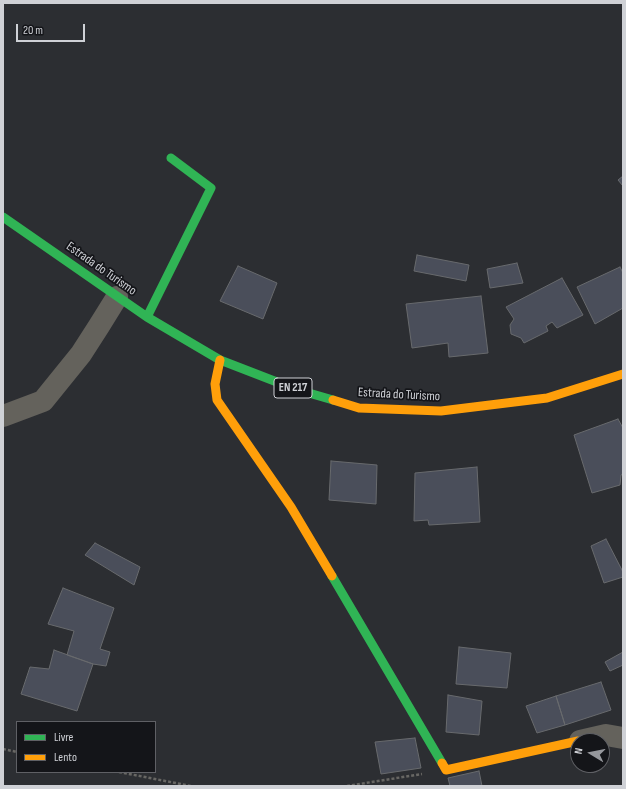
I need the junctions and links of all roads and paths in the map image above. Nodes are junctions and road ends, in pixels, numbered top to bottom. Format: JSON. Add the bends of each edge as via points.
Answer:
{"nodes":[{"id":1,"x":171,"y":158,"type":"dead end"},
{"id":2,"x":3,"y":218,"type":"edge"},
{"id":3,"x":116,"y":297,"type":"junction"},
{"id":4,"x":147,"y":317,"type":"junction"},
{"id":5,"x":220,"y":360,"type":"junction"},
{"id":6,"x":623,"y":374,"type":"edge"},
{"id":7,"x":3,"y":416,"type":"edge"},
{"id":8,"x":610,"y":736,"type":"edge"},
{"id":9,"x":623,"y":738,"type":"edge"},
{"id":10,"x":570,"y":743,"type":"edge"},
{"id":11,"x":3,"y":750,"type":"edge"},
{"id":12,"x":16,"y":752,"type":"edge"},
{"id":13,"x":446,"y":770,"type":"junction"},
{"id":14,"x":124,"y":773,"type":"edge"},
{"id":15,"x":191,"y":786,"type":"edge"},
{"id":16,"x":347,"y":786,"type":"edge"}],
"edges":[{"from":1,"to":4,"type":"street","via":[[211,188]]},
{"from":2,"to":3,"type":"street","name":"Estrada do Turismo","number":"EN 217"},
{"from":3,"to":4,"type":"street","name":"Estrada do Turismo","number":"EN 217"},
{"from":3,"to":7,"type":"street","via":[[80,354],[43,401]]},
{"from":4,"to":5,"type":"street","name":"Estrada do Turismo","number":"EN 217"},
{"from":5,"to":6,"type":"street","name":"Estrada do Turismo","number":"EN 217","via":[[295,389],[359,408],[441,411],[547,398]]},
{"from":5,"to":13,"type":"street","via":[[215,384],[217,400],[291,507]]},
{"from":8,"to":9,"type":"street"},
{"from":10,"to":13,"type":"street"},
{"from":11,"to":12,"type":"path"},
{"from":13,"to":16,"type":"path"},
{"from":14,"to":15,"type":"path"}]}
